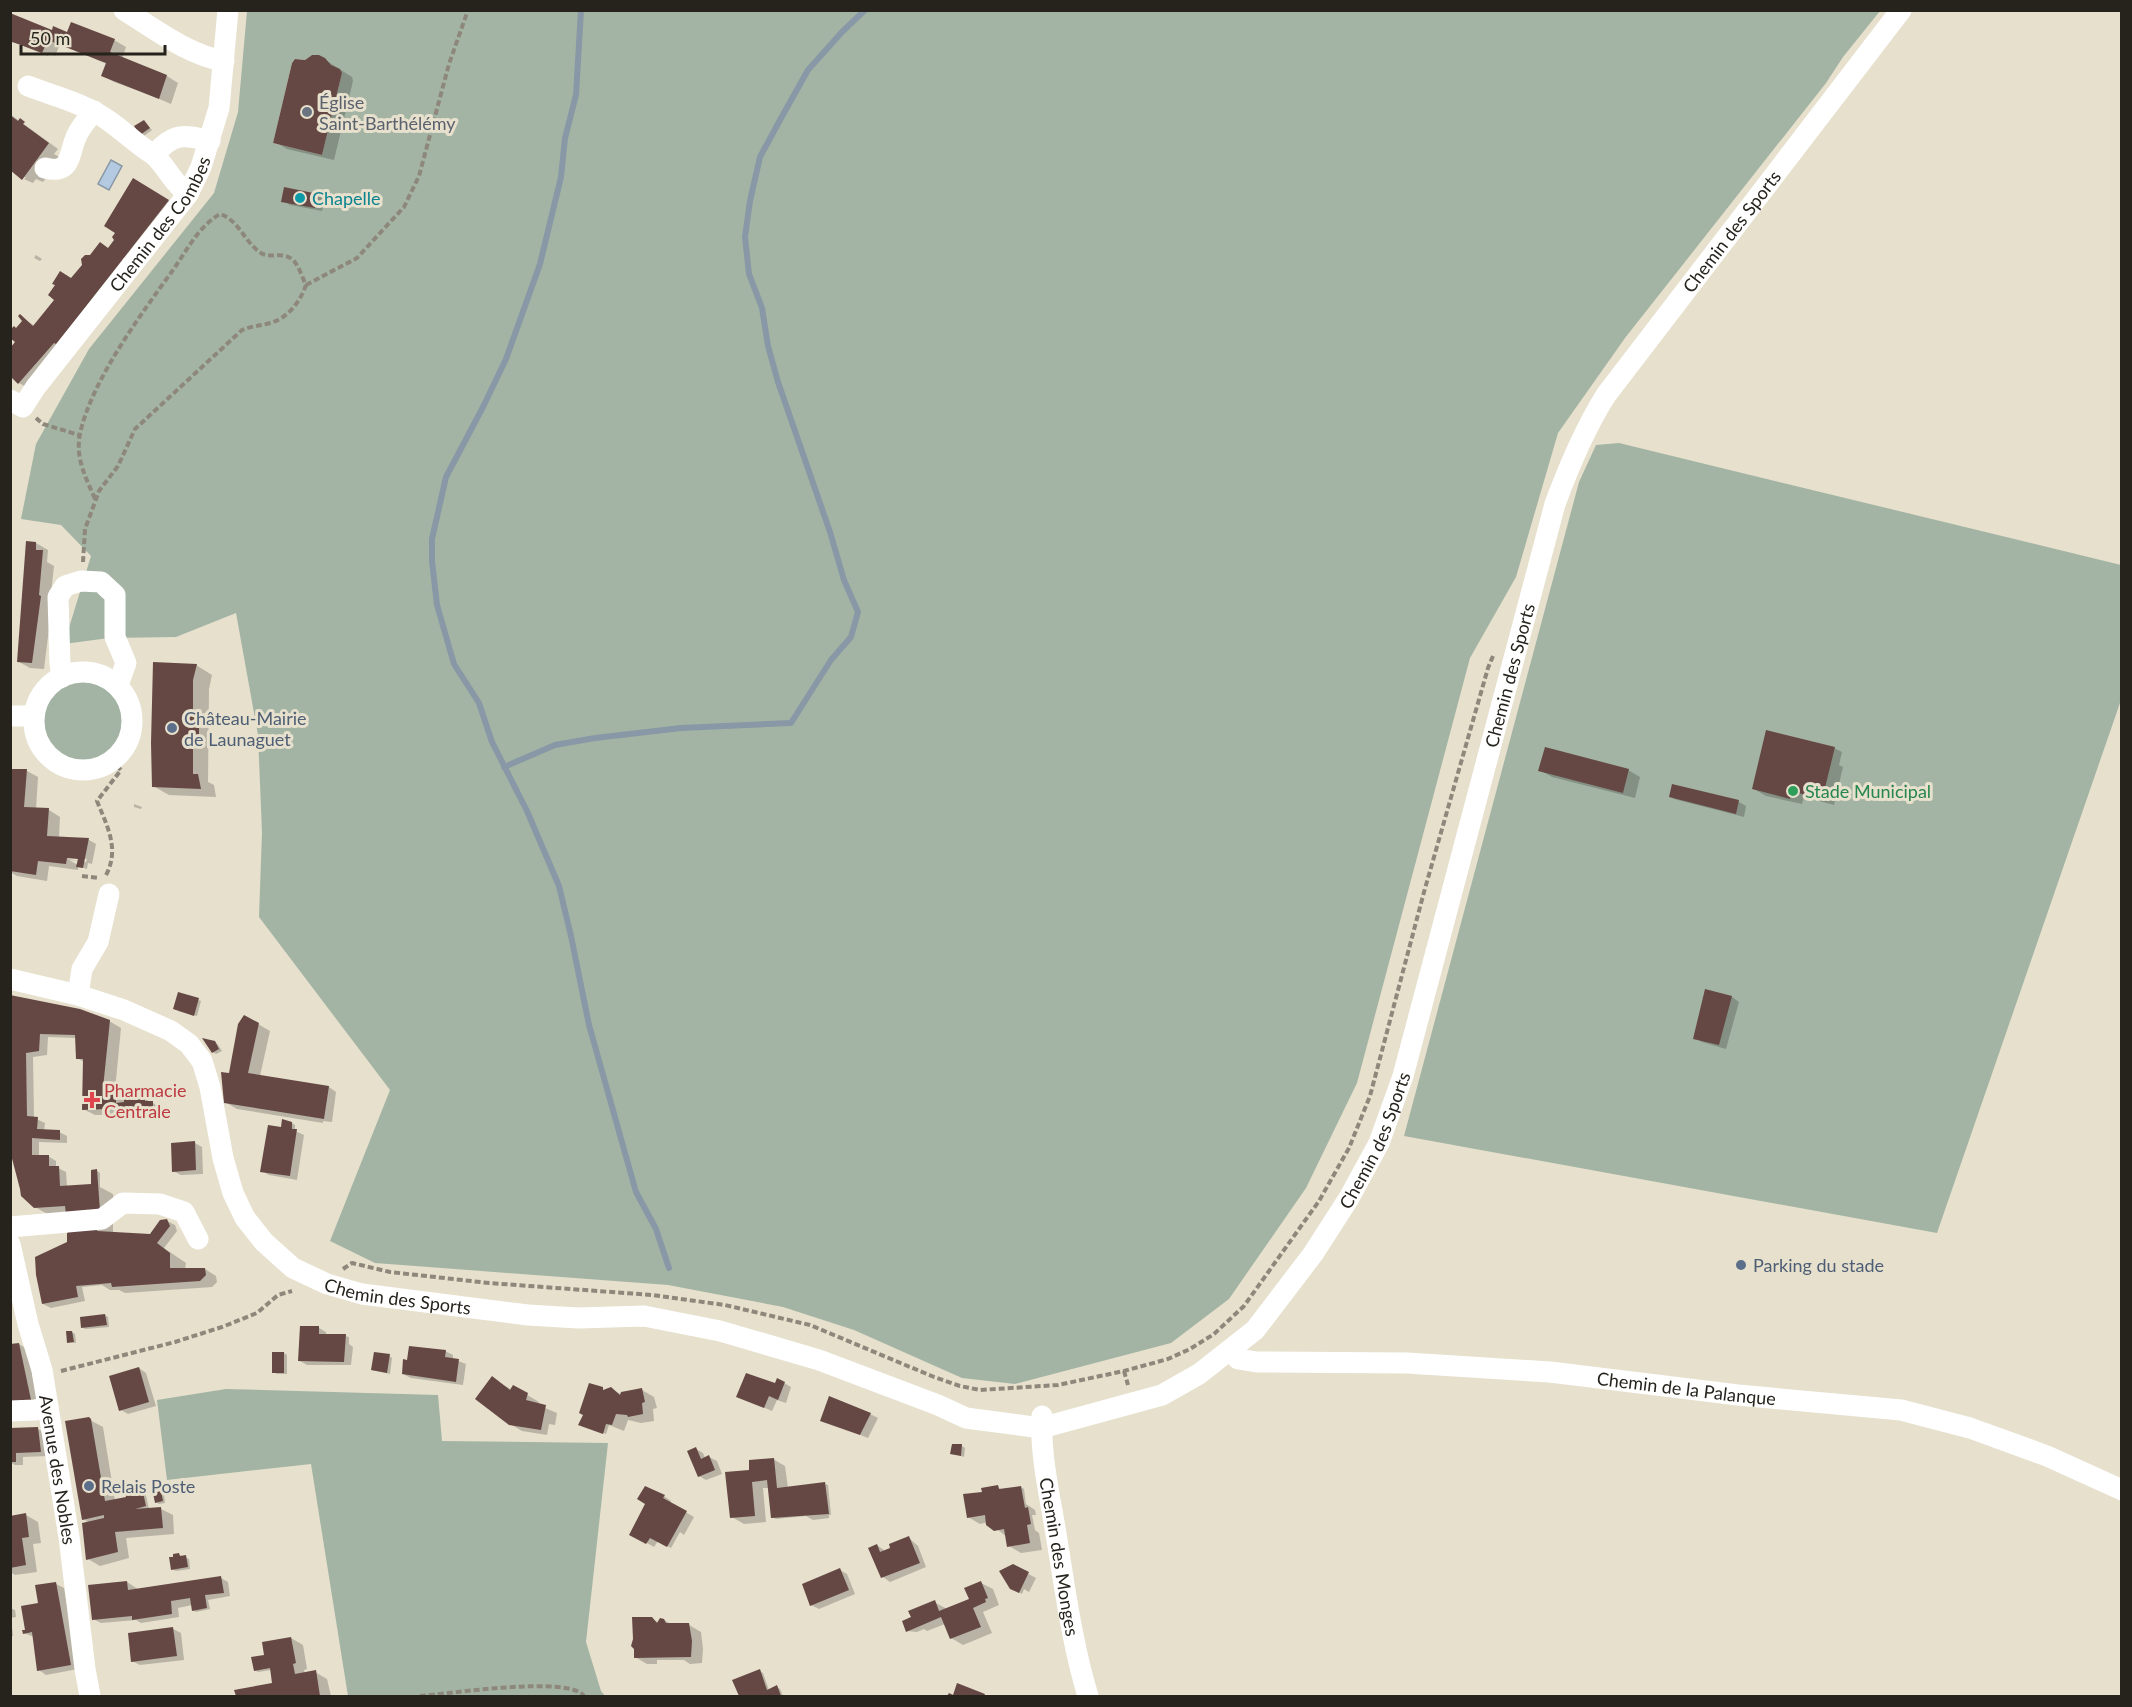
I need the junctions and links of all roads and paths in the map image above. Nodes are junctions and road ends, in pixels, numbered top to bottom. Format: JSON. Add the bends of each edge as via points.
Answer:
{"nodes":[{"id":1,"x":124,"y":10,"type":"edge"},
{"id":2,"x":228,"y":10,"type":"edge"},
{"id":3,"x":468,"y":10,"type":"edge"},
{"id":4,"x":1901,"y":10,"type":"edge"},
{"id":5,"x":224,"y":61,"type":"junction"},
{"id":6,"x":27,"y":86,"type":"dead end"},
{"id":7,"x":94,"y":111,"type":"junction"},
{"id":8,"x":210,"y":141,"type":"junction"},
{"id":9,"x":154,"y":155,"type":"junction"},
{"id":10,"x":45,"y":168,"type":"dead end"},
{"id":11,"x":188,"y":194,"type":"junction"},
{"id":12,"x":306,"y":285,"type":"junction"},
{"id":13,"x":17,"y":404,"type":"edge"},
{"id":14,"x":79,"y":435,"type":"junction"},
{"id":15,"x":95,"y":499,"type":"junction"},
{"id":16,"x":81,"y":581,"type":"junction"},
{"id":17,"x":1514,"y":656,"type":"junction"},
{"id":18,"x":62,"y":677,"type":"junction"},
{"id":19,"x":118,"y":685,"type":"junction"},
{"id":20,"x":10,"y":716,"type":"edge"},
{"id":21,"x":33,"y":716,"type":"junction"},
{"id":22,"x":113,"y":761,"type":"junction"},
{"id":23,"x":82,"y":876,"type":"dead end"},
{"id":24,"x":109,"y":894,"type":"dead end"},
{"id":25,"x":10,"y":979,"type":"edge"},
{"id":26,"x":78,"y":994,"type":"junction"},
{"id":27,"x":10,"y":1227,"type":"edge"},
{"id":28,"x":198,"y":1239,"type":"dead end"},
{"id":29,"x":10,"y":1244,"type":"edge"},
{"id":30,"x":298,"y":1292,"type":"dead end"},
{"id":31,"x":1214,"y":1334,"type":"dead end"},
{"id":32,"x":1238,"y":1359,"type":"dead end"},
{"id":33,"x":43,"y":1376,"type":"junction"},
{"id":34,"x":48,"y":1407,"type":"junction"},
{"id":35,"x":10,"y":1411,"type":"edge"},
{"id":36,"x":1042,"y":1422,"type":"junction"},
{"id":37,"x":2121,"y":1490,"type":"edge"},
{"id":38,"x":90,"y":1696,"type":"edge"},
{"id":39,"x":420,"y":1696,"type":"edge"},
{"id":40,"x":584,"y":1696,"type":"edge"},
{"id":41,"x":1088,"y":1696,"type":"edge"}],
"edges":[{"from":1,"to":5,"type":"street","via":[[171,40]]},
{"from":2,"to":5,"type":"street","name":"Chemin des Combes"},
{"from":3,"to":12,"type":"path","via":[[419,176],[404,207],[357,258]]},
{"from":4,"to":17,"type":"street","name":"Chemin des Sports","via":[[1587,425],[1555,504]]},
{"from":5,"to":8,"type":"street","name":"Chemin des Combes","via":[[219,108]]},
{"from":6,"to":7,"type":"street"},
{"from":7,"to":9,"type":"street"},
{"from":7,"to":10,"type":"street","via":[[76,138],[64,168]]},
{"from":8,"to":9,"type":"street","via":[[178,136],[165,142]]},
{"from":8,"to":11,"type":"street","name":"Chemin des Combes"},
{"from":9,"to":11,"type":"street"},
{"from":11,"to":13,"type":"street","name":"Chemin des Combes","via":[[35,388]]},
{"from":12,"to":14,"type":"path","via":[[292,259],[284,255],[267,256],[229,217],[220,214],[213,218],[149,303],[103,376]]},
{"from":12,"to":15,"type":"path","via":[[292,310],[271,323],[242,330],[140,423]]},
{"from":13,"to":14,"type":"path","via":[[43,424]]},
{"from":14,"to":15,"type":"path","via":[[80,467]]},
{"from":15,"to":16,"type":"path","via":[[85,529]]},
{"from":16,"to":18,"type":"street","via":[[65,586],[58,597]]},
{"from":16,"to":19,"type":"street","via":[[101,582],[115,595],[115,637],[126,663]]},
{"from":17,"to":31,"type":"path","via":[[1498,652],[1488,668],[1370,1096],[1349,1148],[1283,1254],[1244,1306]]},
{"from":17,"to":36,"type":"street","name":"Chemin des Sports","via":[[1403,1076],[1382,1134],[1349,1198],[1313,1254],[1255,1330],[1199,1374]]},
{"from":18,"to":19,"type":"street","via":[[84,671],[102,675]]},
{"from":18,"to":21,"type":"street","via":[[39,698]]},
{"from":19,"to":22,"type":"street","via":[[133,718],[131,736]]},
{"from":20,"to":21,"type":"street"},
{"from":21,"to":22,"type":"street","via":[[35,734],[43,751],[56,764],[91,771]]},
{"from":22,"to":23,"type":"path","via":[[122,770],[97,801],[111,834],[112,861],[106,875]]},
{"from":24,"to":26,"type":"street","via":[[98,942],[82,969]]},
{"from":25,"to":26,"type":"street","name":"Chemin des Sports"},
{"from":26,"to":36,"type":"street","name":"Chemin des Sports","via":[[171,1031],[189,1044],[202,1062],[228,1175],[245,1218],[293,1268],[337,1288],[528,1315],[644,1316],[720,1331],[819,1360],[938,1405]]},
{"from":27,"to":28,"type":"street","via":[[102,1219],[123,1203],[160,1204],[184,1212]]},
{"from":29,"to":33,"type":"street","name":"Avenue des Nobles"},
{"from":30,"to":33,"type":"path","via":[[289,1290],[278,1295],[257,1312],[222,1327]]},
{"from":32,"to":37,"type":"street","name":"Chemin de la Palanque","via":[[1407,1363],[1550,1372],[1901,1410],[1971,1428],[2047,1456]]},
{"from":33,"to":34,"type":"street","name":"Avenue des Nobles"},
{"from":34,"to":35,"type":"street"},
{"from":34,"to":38,"type":"street","name":"Avenue des Nobles"},
{"from":36,"to":41,"type":"street","name":"Chemin des Monges","via":[[1044,1458],[1067,1598]]},
{"from":39,"to":40,"type":"path","via":[[530,1686],[566,1687]]}]}
